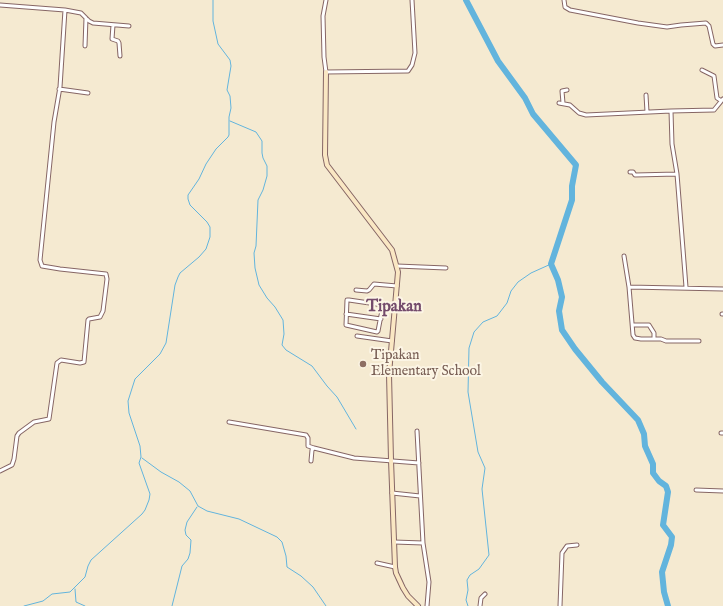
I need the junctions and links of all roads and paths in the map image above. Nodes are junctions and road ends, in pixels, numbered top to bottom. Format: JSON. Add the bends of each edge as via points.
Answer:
{"nodes":[{"id":1,"x":326,"y":0,"type":"edge"},
{"id":2,"x":412,"y":0,"type":"edge"},
{"id":3,"x":564,"y":0,"type":"edge"},
{"id":4,"x":0,"y":5,"type":"edge"},
{"id":5,"x":65,"y":10,"type":"junction"},
{"id":6,"x":86,"y":18,"type":"junction"},
{"id":7,"x":113,"y":25,"type":"junction"},
{"id":8,"x":129,"y":26,"type":"dead end"},
{"id":9,"x":723,"y":45,"type":"edge"},
{"id":10,"x":85,"y":46,"type":"dead end"},
{"id":11,"x":120,"y":56,"type":"dead end"},
{"id":12,"x":702,"y":70,"type":"dead end"},
{"id":13,"x":326,"y":72,"type":"junction"},
{"id":14,"x":59,"y":89,"type":"junction"},
{"id":15,"x":567,"y":90,"type":"dead end"},
{"id":16,"x":88,"y":93,"type":"dead end"},
{"id":17,"x":646,"y":95,"type":"dead end"},
{"id":18,"x":722,"y":99,"type":"edge"},
{"id":19,"x":671,"y":111,"type":"junction"},
{"id":20,"x":647,"y":112,"type":"junction"},
{"id":21,"x":630,"y":172,"type":"dead end"},
{"id":22,"x":677,"y":174,"type":"junction"},
{"id":23,"x":624,"y":256,"type":"dead end"},
{"id":24,"x":398,"y":266,"type":"junction"},
{"id":25,"x":446,"y":268,"type":"dead end"},
{"id":26,"x":397,"y":286,"type":"junction"},
{"id":27,"x":629,"y":287,"type":"junction"},
{"id":28,"x":686,"y":287,"type":"junction"},
{"id":29,"x":723,"y":289,"type":"edge"},
{"id":30,"x":356,"y":290,"type":"dead end"},
{"id":31,"x":383,"y":305,"type":"junction"},
{"id":32,"x":395,"y":306,"type":"junction"},
{"id":33,"x":346,"y":314,"type":"junction"},
{"id":34,"x":380,"y":319,"type":"junction"},
{"id":35,"x":632,"y":325,"type":"junction"},
{"id":36,"x":357,"y":336,"type":"dead end"},
{"id":37,"x":654,"y":339,"type":"junction"},
{"id":38,"x":392,"y":341,"type":"junction"},
{"id":39,"x":699,"y":341,"type":"dead end"},
{"id":40,"x":411,"y":355,"type":"dead end"},
{"id":41,"x":390,"y":356,"type":"junction"},
{"id":42,"x":229,"y":422,"type":"dead end"},
{"id":43,"x":418,"y":431,"type":"dead end"},
{"id":44,"x":314,"y":448,"type":"junction"},
{"id":45,"x":390,"y":460,"type":"junction"},
{"id":46,"x":311,"y":461,"type":"dead end"},
{"id":47,"x":419,"y":463,"type":"junction"},
{"id":48,"x":0,"y":471,"type":"edge"},
{"id":49,"x":696,"y":490,"type":"dead end"},
{"id":50,"x":723,"y":491,"type":"edge"},
{"id":51,"x":392,"y":493,"type":"junction"},
{"id":52,"x":420,"y":496,"type":"junction"},
{"id":53,"x":394,"y":542,"type":"junction"},
{"id":54,"x":423,"y":543,"type":"junction"},
{"id":55,"x":576,"y":545,"type":"dead end"},
{"id":56,"x":377,"y":563,"type":"dead end"},
{"id":57,"x":395,"y":567,"type":"junction"},
{"id":58,"x":485,"y":594,"type":"dead end"},
{"id":59,"x":418,"y":606,"type":"edge"},
{"id":60,"x":427,"y":606,"type":"edge"},
{"id":61,"x":480,"y":606,"type":"edge"},
{"id":62,"x":560,"y":606,"type":"edge"}],
"edges":[{"from":1,"to":13,"type":"street","via":[[323,16]]},
{"from":2,"to":13,"type":"street","via":[[415,53],[408,71]]},
{"from":3,"to":9,"type":"street","via":[[565,7],[570,10],[638,24],[667,27],[706,23],[713,44]]},
{"from":4,"to":5,"type":"street"},
{"from":5,"to":6,"type":"street","via":[[81,13]]},
{"from":5,"to":14,"type":"street"},
{"from":6,"to":7,"type":"street","via":[[93,23]]},
{"from":6,"to":10,"type":"street"},
{"from":7,"to":8,"type":"street"},
{"from":7,"to":11,"type":"street","via":[[112,39],[118,41]]},
{"from":12,"to":18,"type":"street","via":[[714,76],[717,98]]},
{"from":13,"to":24,"type":"street","via":[[327,165],[392,250]]},
{"from":14,"to":16,"type":"street"},
{"from":14,"to":48,"type":"street","via":[[40,263],[42,266],[60,270],[106,274],[103,312],[100,317],[88,320],[84,362],[60,360],[57,363],[49,419],[34,422],[19,433],[12,465]]},
{"from":15,"to":20,"type":"street","via":[[562,91],[561,103],[570,105],[582,114]]},
{"from":17,"to":20,"type":"street"},
{"from":18,"to":19,"type":"street","via":[[714,110]]},
{"from":19,"to":20,"type":"street"},
{"from":19,"to":22,"type":"street","via":[[672,144]]},
{"from":21,"to":22,"type":"street"},
{"from":22,"to":28,"type":"street"},
{"from":23,"to":27,"type":"street"},
{"from":24,"to":25,"type":"street"},
{"from":24,"to":26,"type":"street"},
{"from":26,"to":30,"type":"street","via":[[374,284],[370,290]]},
{"from":26,"to":32,"type":"street"},
{"from":27,"to":28,"type":"street"},
{"from":27,"to":35,"type":"street"},
{"from":28,"to":29,"type":"street"},
{"from":31,"to":32,"type":"street"},
{"from":31,"to":33,"type":"street","via":[[347,300]]},
{"from":31,"to":34,"type":"street"},
{"from":32,"to":38,"type":"street"},
{"from":33,"to":34,"type":"street"},
{"from":33,"to":34,"type":"street","via":[[345,324],[348,327],[377,332]]},
{"from":35,"to":37,"type":"street","via":[[651,326]]},
{"from":35,"to":37,"type":"street","via":[[635,338]]},
{"from":36,"to":38,"type":"street"},
{"from":37,"to":39,"type":"street"},
{"from":38,"to":41,"type":"street"},
{"from":40,"to":41,"type":"street"},
{"from":41,"to":45,"type":"street"},
{"from":42,"to":44,"type":"street","via":[[306,435],[308,446]]},
{"from":43,"to":47,"type":"street"},
{"from":44,"to":45,"type":"street","via":[[354,458]]},
{"from":44,"to":46,"type":"street"},
{"from":45,"to":47,"type":"street"},
{"from":45,"to":51,"type":"street"},
{"from":47,"to":52,"type":"street"},
{"from":49,"to":50,"type":"street"},
{"from":51,"to":52,"type":"street"},
{"from":51,"to":53,"type":"street"},
{"from":52,"to":54,"type":"street"},
{"from":53,"to":54,"type":"street"},
{"from":53,"to":57,"type":"street"},
{"from":54,"to":60,"type":"street","via":[[428,582]]},
{"from":55,"to":62,"type":"street","via":[[567,546],[562,553]]},
{"from":56,"to":57,"type":"street"},
{"from":57,"to":59,"type":"street","via":[[403,588]]},
{"from":58,"to":61,"type":"street","via":[[481,598]]}]}
